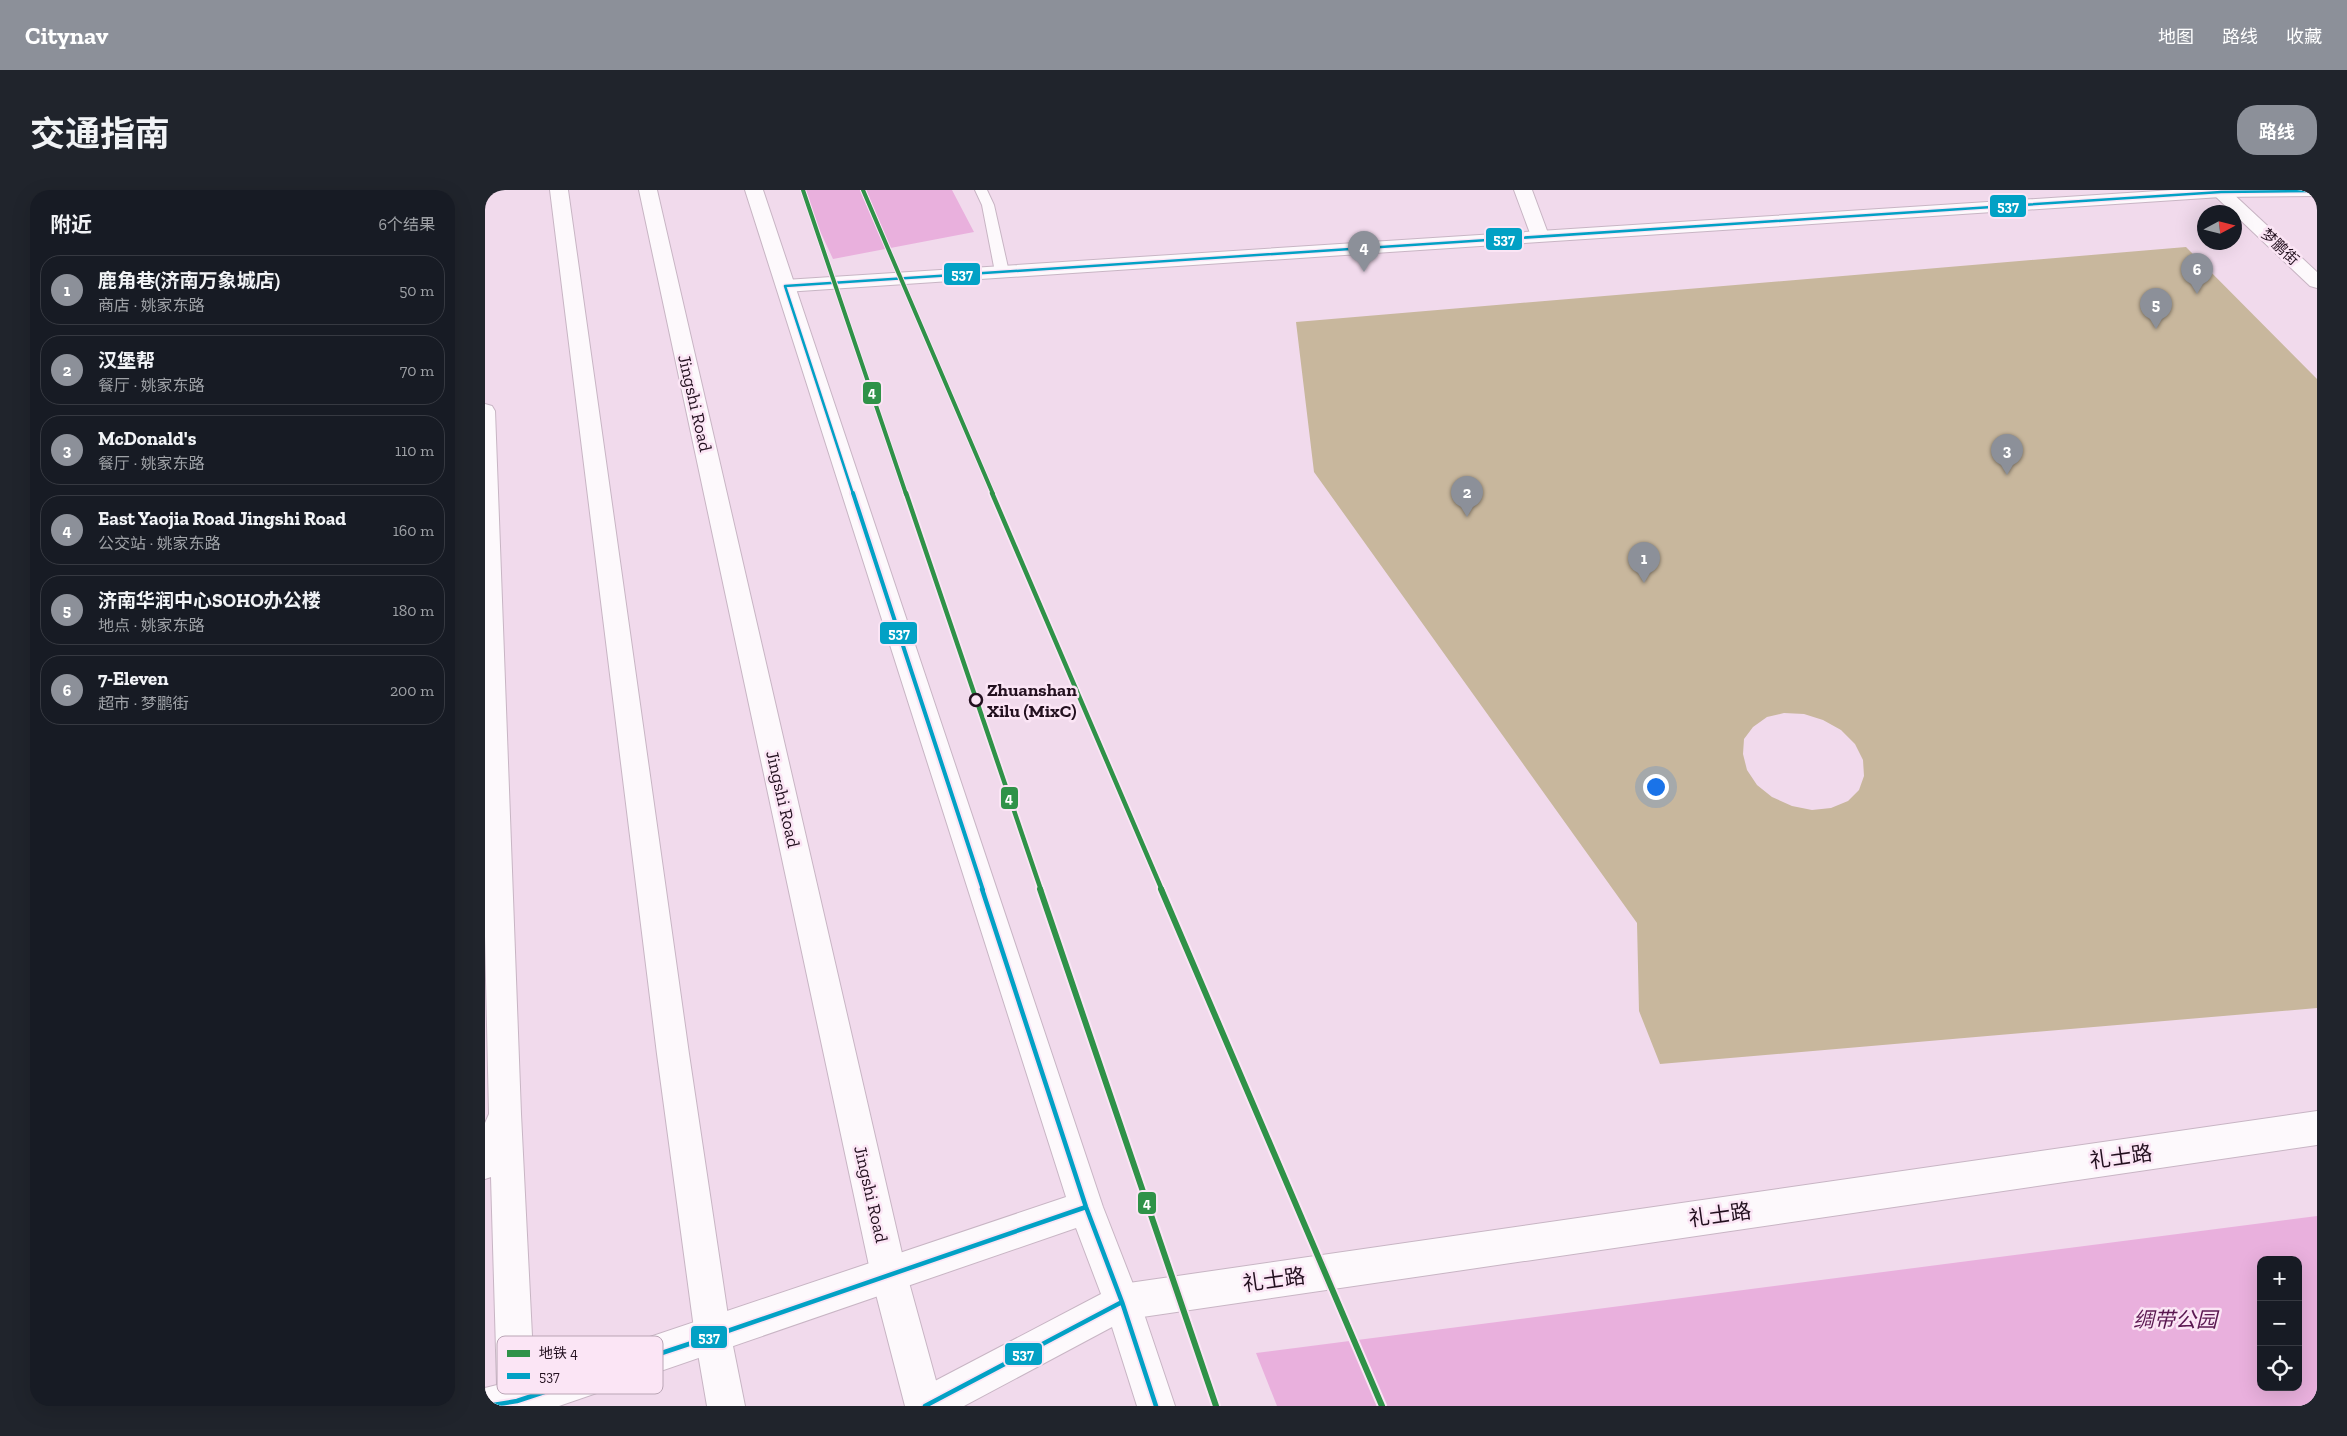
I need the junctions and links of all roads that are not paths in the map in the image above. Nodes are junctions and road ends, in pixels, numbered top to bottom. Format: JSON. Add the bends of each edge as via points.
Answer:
{"nodes":[{"id":1,"x":559,"y":190,"type":"edge"},
{"id":2,"x":648,"y":190,"type":"edge"},
{"id":3,"x":754,"y":190,"type":"edge"},
{"id":4,"x":981,"y":190,"type":"edge"},
{"id":5,"x":1523,"y":190,"type":"edge"},
{"id":6,"x":2220,"y":191,"type":"edge"},
{"id":7,"x":2317,"y":191,"type":"edge"},
{"id":8,"x":1540,"y":236,"type":"junction"},
{"id":9,"x":1002,"y":272,"type":"junction"},
{"id":10,"x":2317,"y":282,"type":"edge"},
{"id":11,"x":785,"y":286,"type":"junction"},
{"id":12,"x":485,"y":411,"type":"edge"},
{"id":13,"x":505,"y":1114,"type":"junction"},
{"id":14,"x":2317,"y":1128,"type":"edge"},
{"id":15,"x":485,"y":1162,"type":"edge"},
{"id":16,"x":1086,"y":1207,"type":"junction"},
{"id":17,"x":889,"y":1275,"type":"junction"},
{"id":18,"x":1123,"y":1302,"type":"junction"},
{"id":19,"x":507,"y":1336,"type":"edge"},
{"id":20,"x":713,"y":1336,"type":"junction"},
{"id":21,"x":663,"y":1353,"type":"edge"},
{"id":22,"x":537,"y":1394,"type":"edge"},
{"id":23,"x":507,"y":1404,"type":"edge"},
{"id":24,"x":726,"y":1406,"type":"edge"},
{"id":25,"x":925,"y":1406,"type":"edge"},
{"id":26,"x":1156,"y":1406,"type":"edge"}],
"edges":[{"from":1,"to":20,"type":"main road"},
{"from":2,"to":17,"type":"main road","name":"Jingshi Road"},
{"from":3,"to":11,"type":"main road"},
{"from":4,"to":9,"type":"lane","via":[[988,205]]},
{"from":5,"to":8,"type":"main road"},
{"from":6,"to":7,"type":"main road"},
{"from":6,"to":8,"type":"main road"},
{"from":6,"to":10,"type":"main road","name":"梦鹏街"},
{"from":8,"to":9,"type":"main road"},
{"from":9,"to":11,"type":"main road"},
{"from":11,"to":16,"type":"main road"},
{"from":12,"to":13,"type":"main road"},
{"from":13,"to":15,"type":"main road"},
{"from":13,"to":19,"type":"main road"},
{"from":14,"to":18,"type":"main road","name":"礼士路"},
{"from":16,"to":17,"type":"main road"},
{"from":16,"to":18,"type":"main road"},
{"from":17,"to":20,"type":"main road"},
{"from":17,"to":25,"type":"main road","name":"Jingshi Road"},
{"from":18,"to":25,"type":"main road","name":"礼士路"},
{"from":18,"to":26,"type":"main road"},
{"from":20,"to":21,"type":"main road"},
{"from":20,"to":24,"type":"main road"},
{"from":22,"to":23,"type":"main road"}]}
